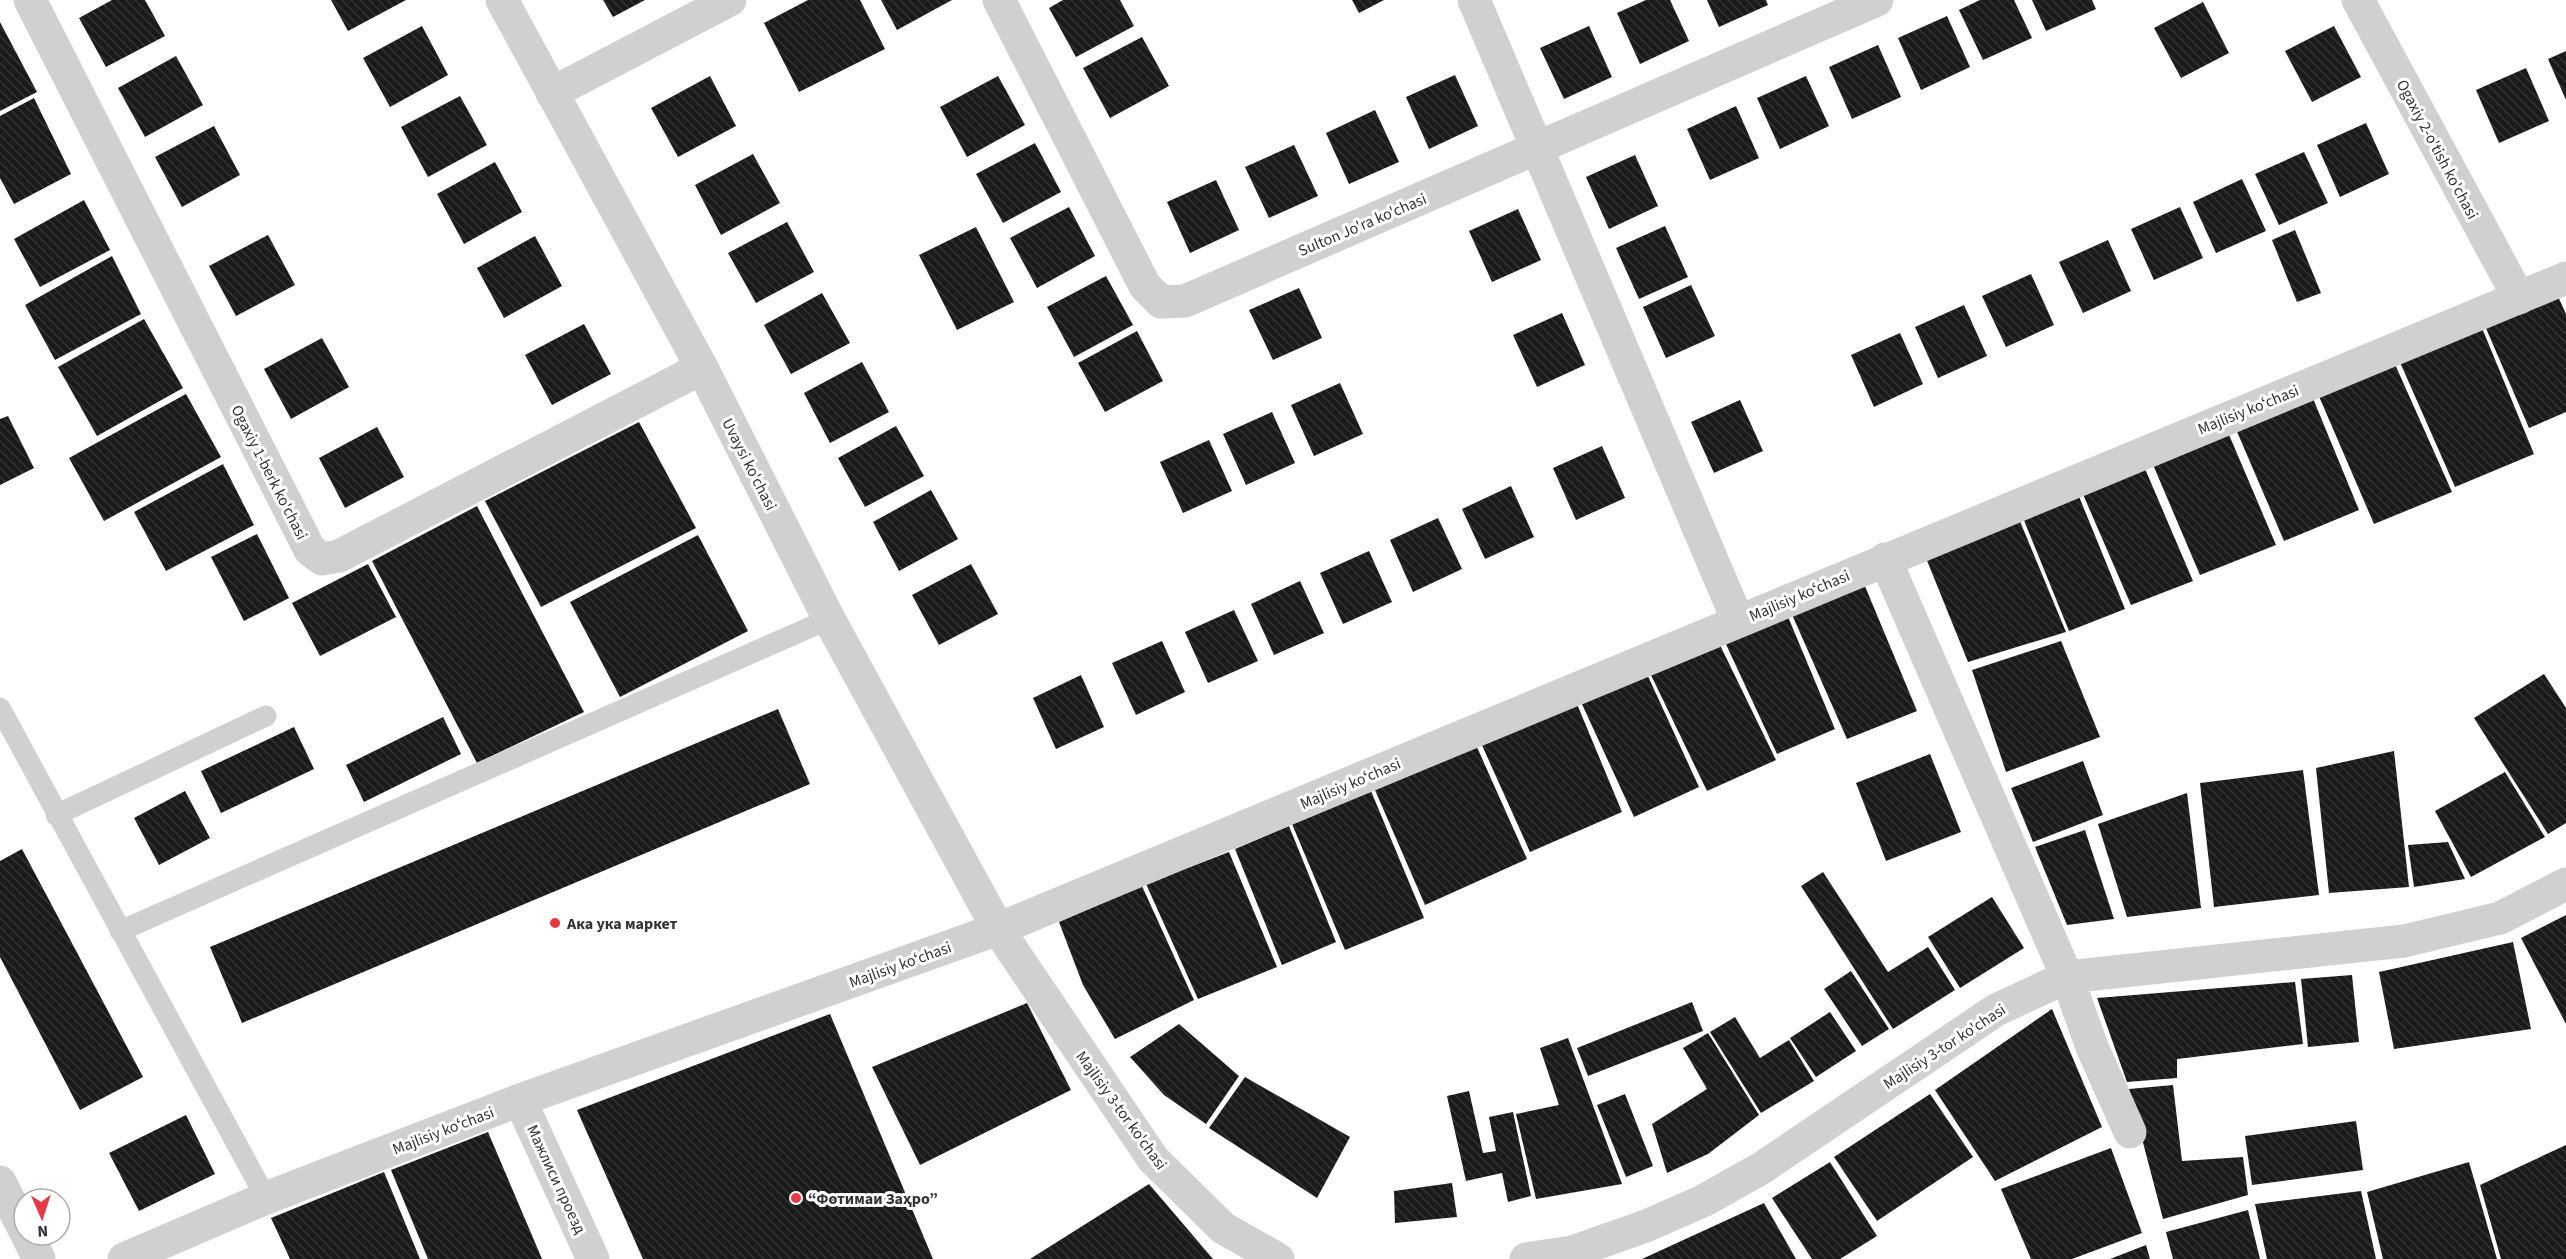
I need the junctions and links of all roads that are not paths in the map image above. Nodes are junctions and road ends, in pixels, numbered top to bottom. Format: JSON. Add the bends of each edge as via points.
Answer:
{"nodes":[{"id":1,"x":30,"y":0,"type":"edge"},
{"id":2,"x":502,"y":0,"type":"edge"},
{"id":3,"x":730,"y":0,"type":"edge"},
{"id":4,"x":999,"y":0,"type":"edge"},
{"id":5,"x":1474,"y":0,"type":"edge"},
{"id":6,"x":1877,"y":0,"type":"edge"},
{"id":7,"x":2358,"y":0,"type":"edge"},
{"id":8,"x":552,"y":93,"type":"junction"},
{"id":9,"x":1537,"y":147,"type":"junction"},
{"id":10,"x":2566,"y":278,"type":"edge"},
{"id":11,"x":2519,"y":298,"type":"junction"},
{"id":12,"x":702,"y":368,"type":"junction"},
{"id":13,"x":1885,"y":559,"type":"junction"},
{"id":14,"x":829,"y":619,"type":"junction"},
{"id":15,"x":1738,"y":621,"type":"junction"},
{"id":16,"x":0,"y":708,"type":"edge"},
{"id":17,"x":266,"y":716,"type":"dead end"},
{"id":18,"x":56,"y":815,"type":"junction"},
{"id":19,"x":2566,"y":884,"type":"edge"},
{"id":20,"x":998,"y":929,"type":"junction"},
{"id":21,"x":120,"y":931,"type":"junction"},
{"id":22,"x":2067,"y":976,"type":"junction"},
{"id":23,"x":520,"y":1100,"type":"junction"},
{"id":24,"x":2130,"y":1132,"type":"dead end"},
{"id":25,"x":0,"y":1182,"type":"edge"},
{"id":26,"x":266,"y":1198,"type":"junction"},
{"id":27,"x":12,"y":1206,"type":"edge"},
{"id":28,"x":124,"y":1259,"type":"edge"},
{"id":29,"x":593,"y":1259,"type":"edge"},
{"id":30,"x":1278,"y":1259,"type":"edge"},
{"id":31,"x":1526,"y":1259,"type":"edge"}],
"edges":[{"from":1,"to":12,"type":"street","name":"Ogaxiy 1-berk ko'chasi","via":[[310,550],[322,560],[339,556]]},
{"from":2,"to":8,"type":"street","name":"Uvaysi ko'chasi"},
{"from":3,"to":8,"type":"street"},
{"from":4,"to":9,"type":"street","name":"Sulton Jo'ra ko'chasi","via":[[1145,286],[1161,302],[1185,301]]},
{"from":5,"to":9,"type":"street"},
{"from":6,"to":9,"type":"street","name":"Sulton Jo'ra ko'chasi"},
{"from":7,"to":11,"type":"street","name":"Ogaxiy 2-o'tish ko'chasi"},
{"from":8,"to":12,"type":"street","name":"Uvaysi ko'chasi"},
{"from":9,"to":15,"type":"street"},
{"from":10,"to":11,"type":"street","name":"Majlisiy koʻchasi"},
{"from":11,"to":13,"type":"street","name":"Majlisiy koʻchasi"},
{"from":12,"to":14,"type":"street","name":"Uvaysi ko'chasi"},
{"from":13,"to":15,"type":"street","name":"Majlisiy koʻchasi"},
{"from":13,"to":22,"type":"street"},
{"from":14,"to":20,"type":"street","name":"Uvaysi ko'chasi"},
{"from":14,"to":21,"type":"lane"},
{"from":15,"to":20,"type":"street","name":"Majlisiy koʻchasi"},
{"from":16,"to":18,"type":"lane"},
{"from":17,"to":18,"type":"lane"},
{"from":18,"to":21,"type":"lane"},
{"from":19,"to":22,"type":"street","name":"Majlisiy 3-tor ko'chasi","via":[[2500,918],[2404,941]]},
{"from":20,"to":23,"type":"street","name":"Majlisiy koʻchasi"},
{"from":20,"to":30,"type":"street","name":"Majlisiy 3-tor ko'chasi","via":[[1153,1160],[1223,1228]]},
{"from":21,"to":26,"type":"lane"},
{"from":22,"to":24,"type":"street","via":[[2092,1047]]},
{"from":22,"to":31,"type":"street","name":"Majlisiy 3-tor ko'chasi","via":[[1996,1010],[1760,1169],[1703,1201],[1572,1252]]},
{"from":23,"to":26,"type":"street","name":"Majlisiy koʻchasi"},
{"from":23,"to":29,"type":"street","name":"Мажлиси проезд"},
{"from":25,"to":27,"type":"street"},
{"from":26,"to":28,"type":"street","name":"Majlisiy koʻchasi"}]}
